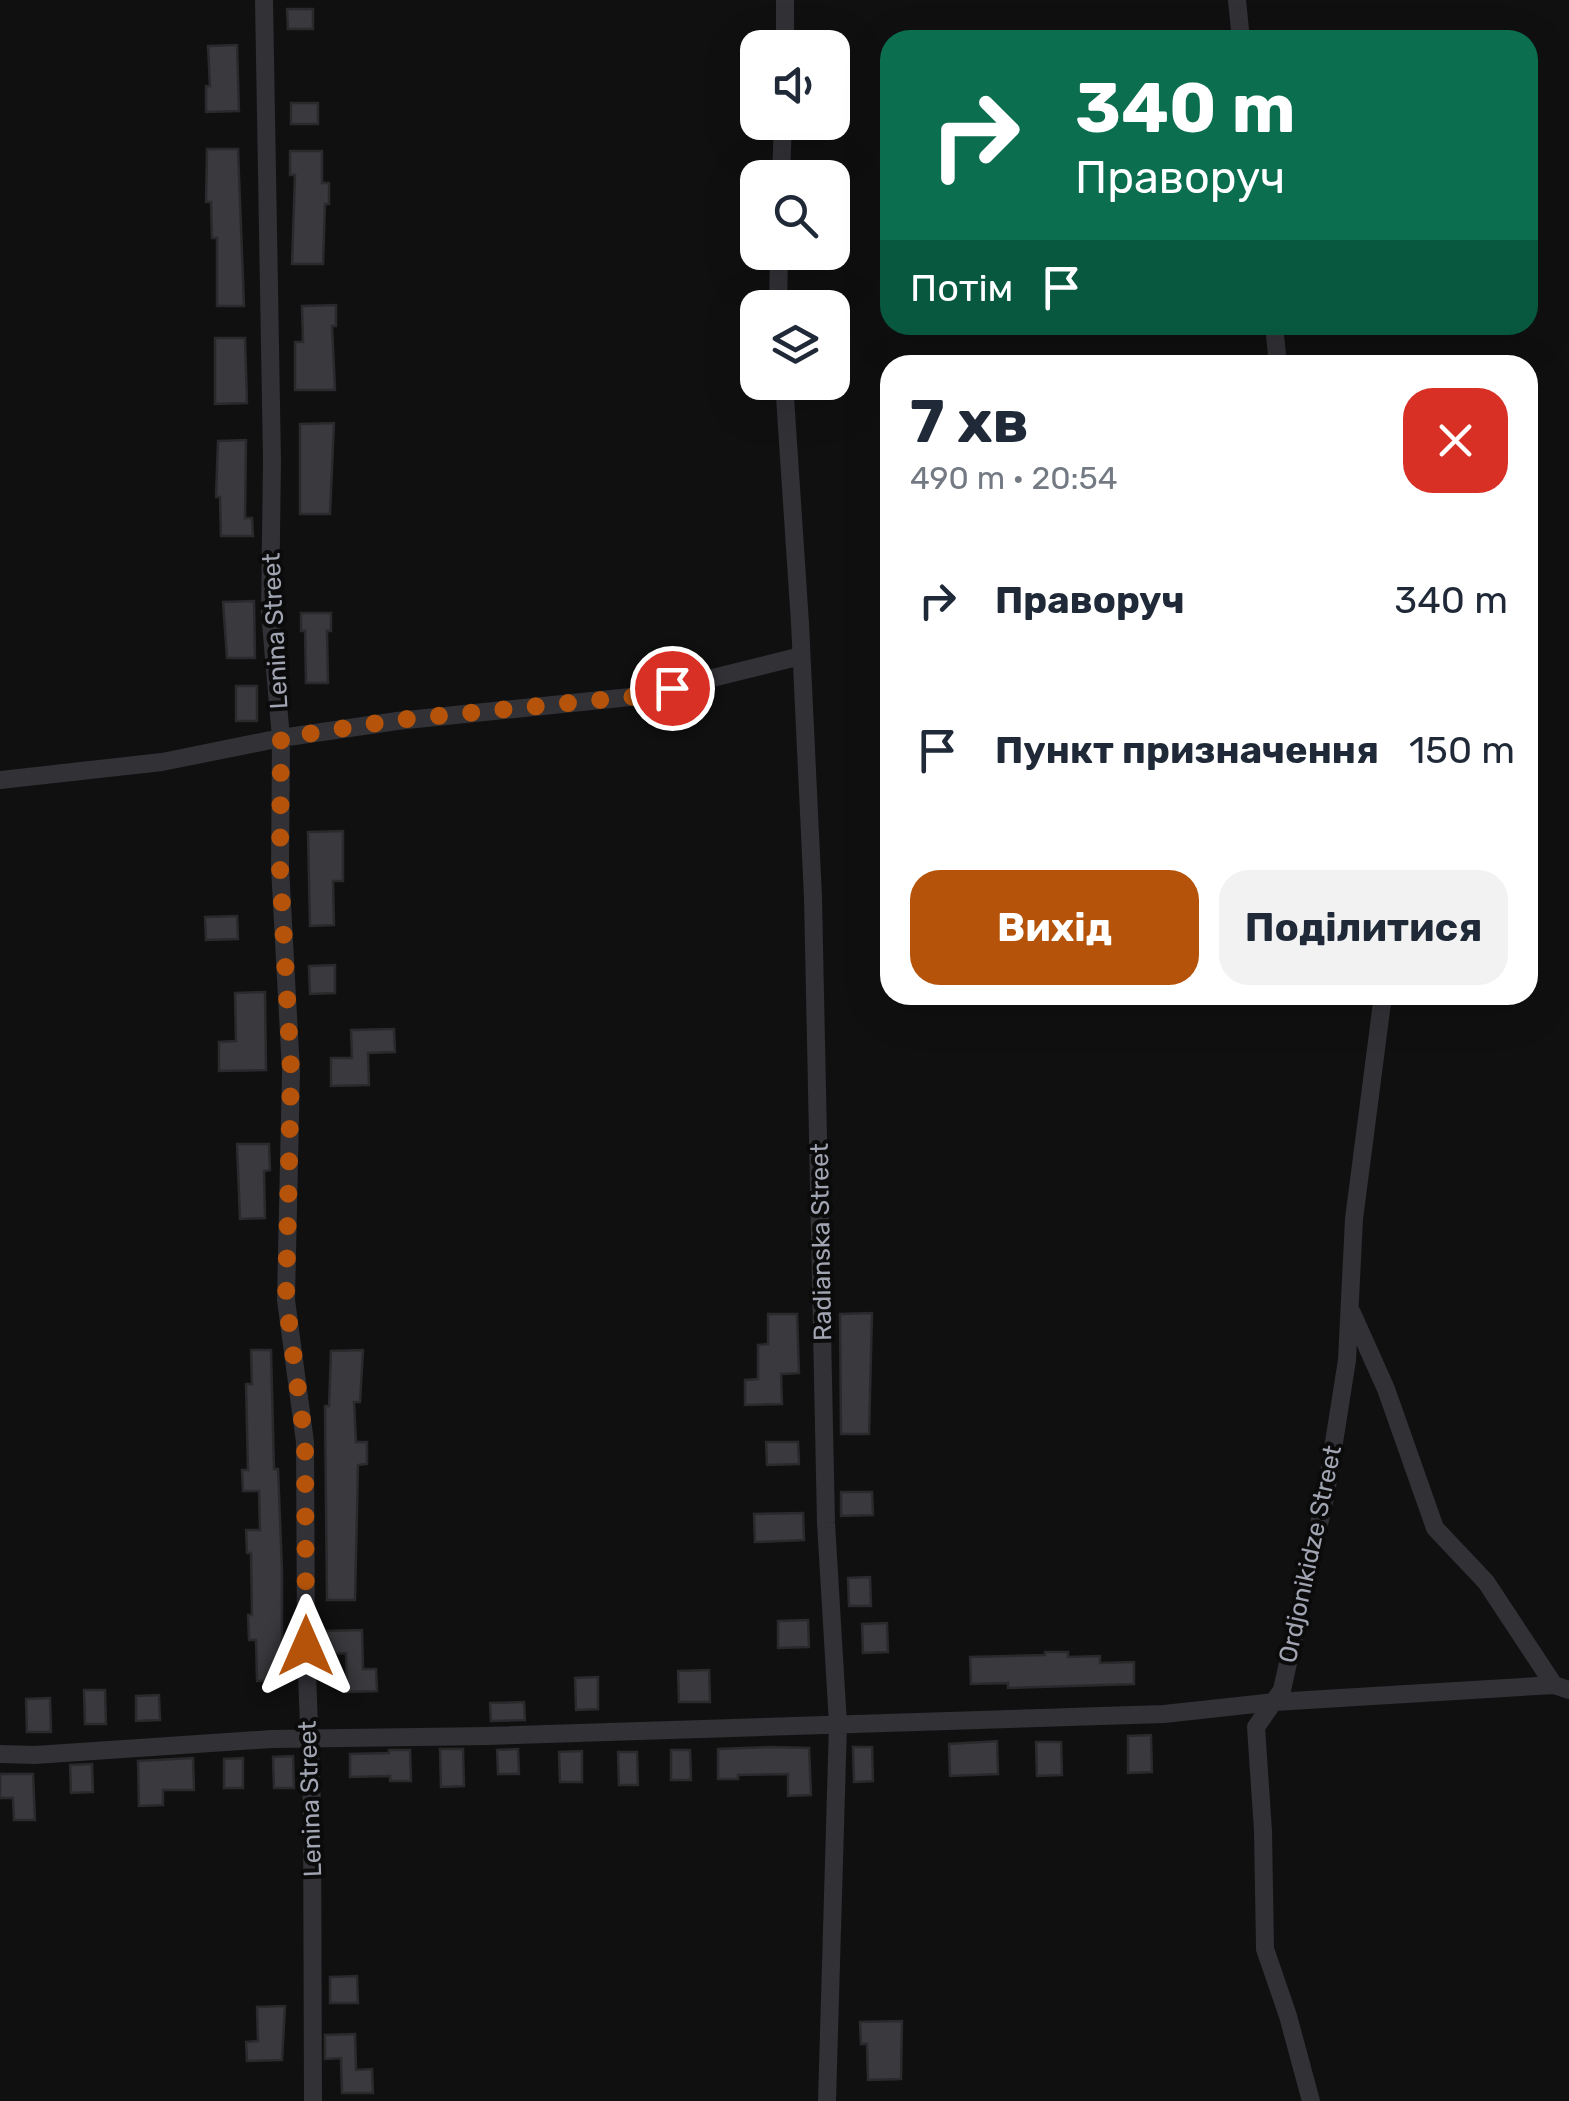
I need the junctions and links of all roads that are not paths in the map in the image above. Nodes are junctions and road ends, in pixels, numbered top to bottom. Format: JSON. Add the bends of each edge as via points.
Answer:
{"nodes":[{"id":1,"x":264,"y":0,"type":"edge"},
{"id":2,"x":785,"y":0,"type":"edge"},
{"id":3,"x":1237,"y":0,"type":"edge"},
{"id":4,"x":785,"y":30,"type":"edge"},
{"id":5,"x":1240,"y":30,"type":"edge"},
{"id":6,"x":785,"y":400,"type":"edge"},
{"id":7,"x":801,"y":656,"type":"junction"},
{"id":8,"x":281,"y":738,"type":"junction"},
{"id":9,"x":0,"y":780,"type":"edge"},
{"id":10,"x":1383,"y":1005,"type":"edge"},
{"id":11,"x":1350,"y":1308,"type":"junction"},
{"id":12,"x":1561,"y":1687,"type":"edge"},
{"id":13,"x":1274,"y":1702,"type":"junction"},
{"id":14,"x":838,"y":1724,"type":"junction"},
{"id":15,"x":309,"y":1738,"type":"junction"},
{"id":16,"x":0,"y":1754,"type":"edge"},
{"id":17,"x":313,"y":2101,"type":"edge"},
{"id":18,"x":828,"y":2101,"type":"edge"},
{"id":19,"x":1311,"y":2101,"type":"edge"}],
"edges":[{"from":1,"to":8,"type":"street","name":"Lenina Street","via":[[270,612]]},
{"from":2,"to":4,"type":"street"},
{"from":3,"to":5,"type":"street"},
{"from":6,"to":7,"type":"street","name":"Radianska Street"},
{"from":7,"to":8,"type":"street","via":[[640,696]]},
{"from":7,"to":14,"type":"street","name":"Radianska Street","via":[[826,1523]]},
{"from":8,"to":9,"type":"street","via":[[162,762]]},
{"from":8,"to":15,"type":"street","name":"Lenina Street","via":[[291,1071],[286,1300],[305,1442]]},
{"from":10,"to":11,"type":"street","name":"Ordjonikidze Street","via":[[1354,1219]]},
{"from":11,"to":12,"type":"street","via":[[1434,1528],[1486,1582]]},
{"from":11,"to":13,"type":"street","name":"Ordjonikidze Street","via":[[1326,1494]]},
{"from":12,"to":13,"type":"street"},
{"from":13,"to":14,"type":"street","via":[[1164,1714]]},
{"from":13,"to":19,"type":"street","name":"Ordjonikidze Street","via":[[1256,1727],[1266,1949]]},
{"from":14,"to":15,"type":"street"},
{"from":14,"to":18,"type":"street","name":"Radianska Street"},
{"from":15,"to":16,"type":"street"},
{"from":15,"to":17,"type":"street","name":"Lenina Street"}]}
